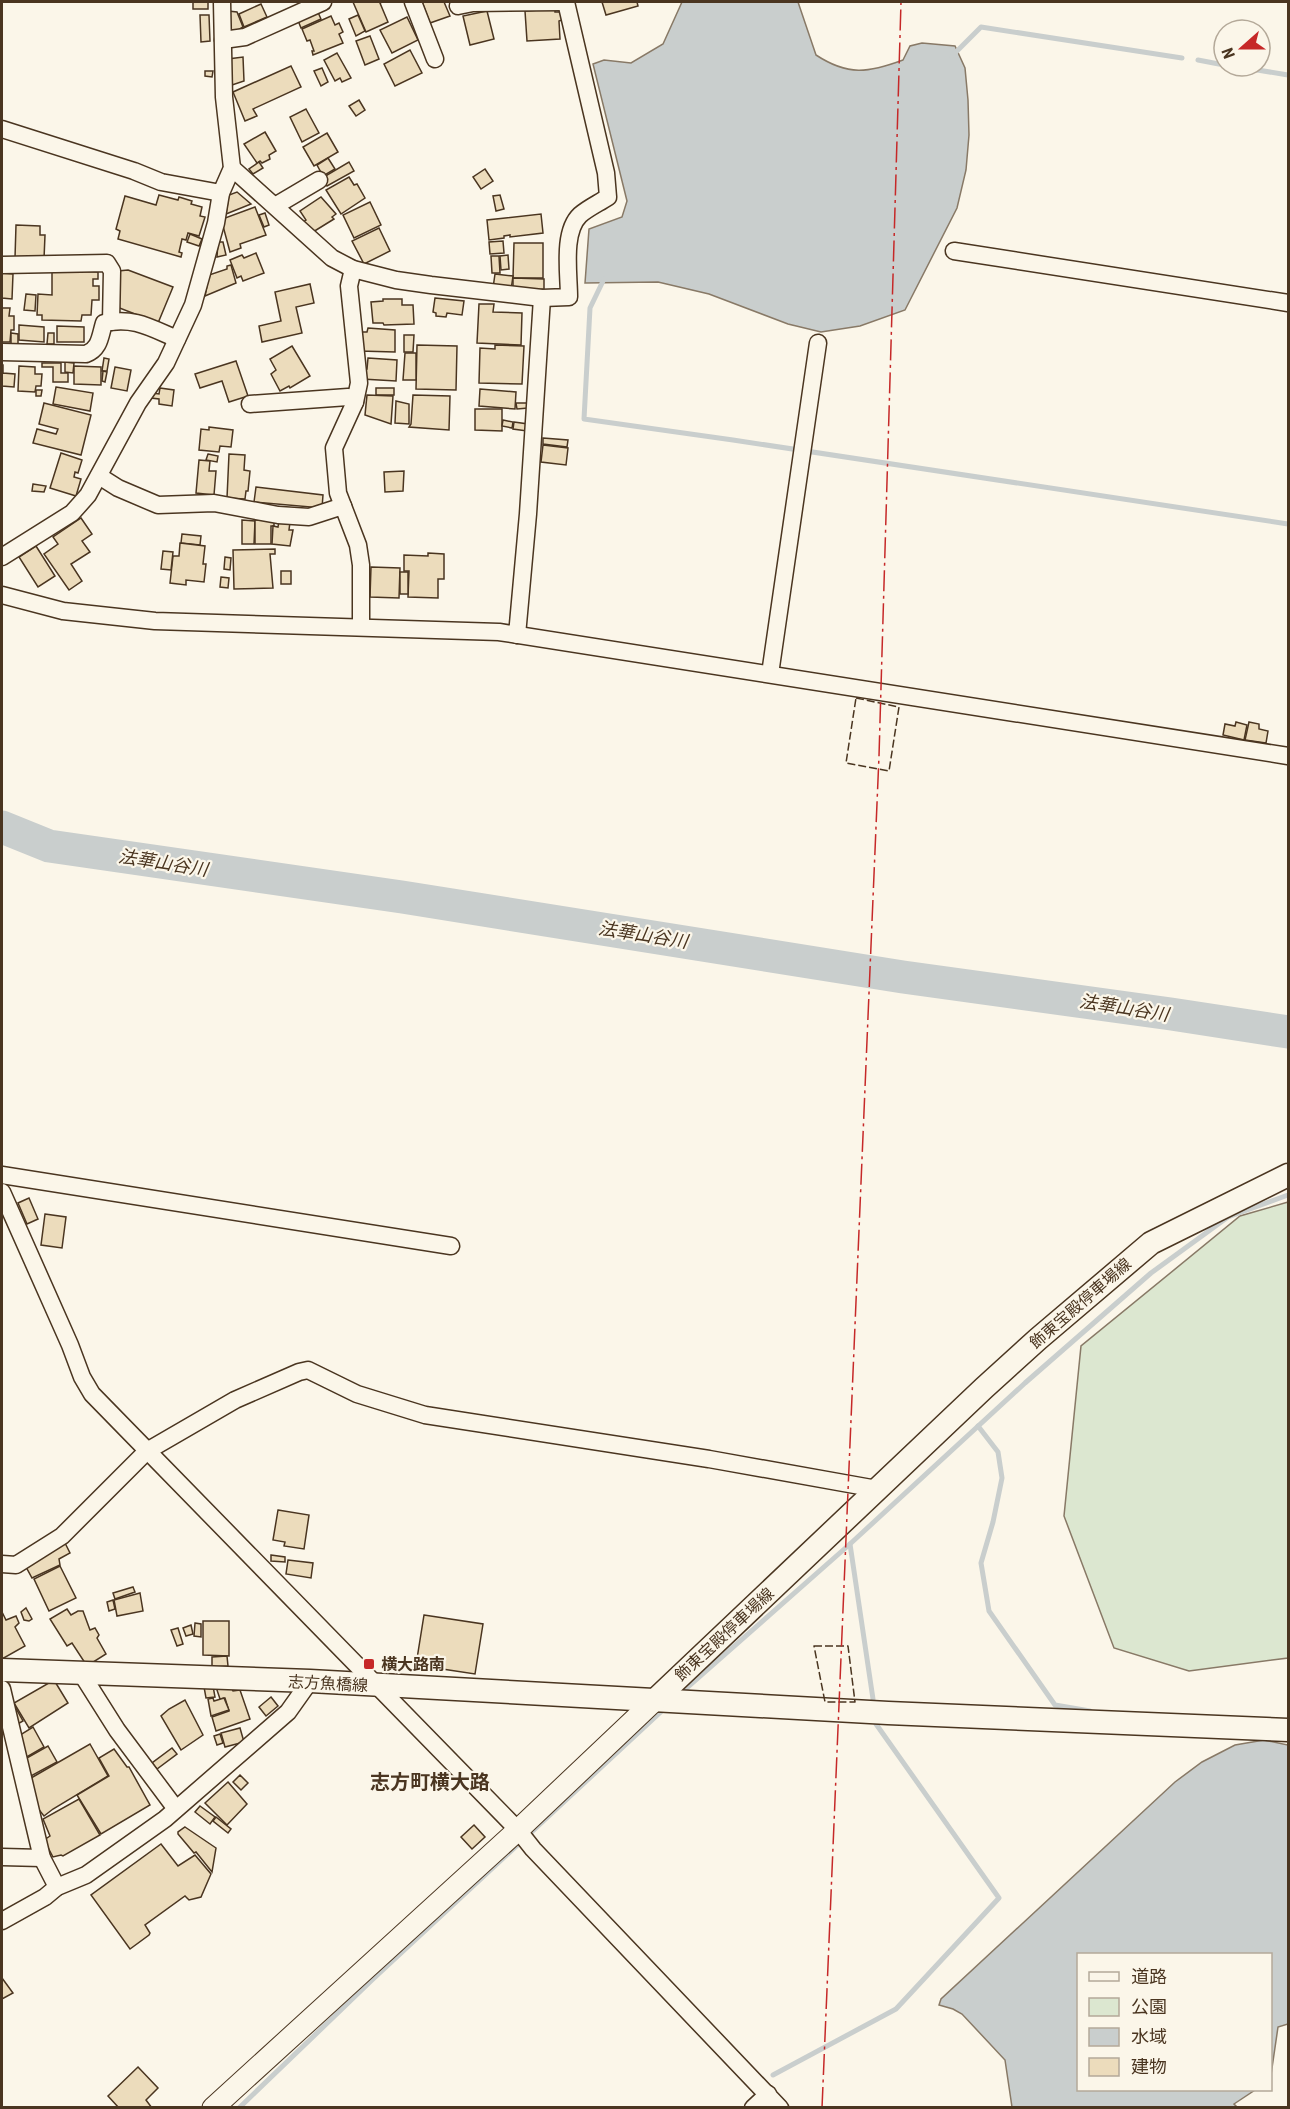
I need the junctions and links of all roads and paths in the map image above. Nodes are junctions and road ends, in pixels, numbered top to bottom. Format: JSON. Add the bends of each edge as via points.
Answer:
{"nodes":[{"id":1,"x":222,"y":2,"type":"edge"},
{"id":2,"x":323,"y":2,"type":"edge"},
{"id":3,"x":413,"y":2,"type":"edge"},
{"id":4,"x":564,"y":2,"type":"edge"},
{"id":5,"x":458,"y":6,"type":"dead end"},
{"id":6,"x":223,"y":40,"type":"junction"},
{"id":7,"x":435,"y":59,"type":"dead end"},
{"id":8,"x":2,"y":129,"type":"edge"},
{"id":9,"x":231,"y":168,"type":"junction"},
{"id":10,"x":319,"y":180,"type":"dead end"},
{"id":11,"x":221,"y":193,"type":"junction"},
{"id":12,"x":275,"y":206,"type":"junction"},
{"id":13,"x":954,"y":251,"type":"dead end"},
{"id":14,"x":2,"y":265,"type":"edge"},
{"id":15,"x":353,"y":269,"type":"junction"},
{"id":16,"x":543,"y":298,"type":"junction"},
{"id":17,"x":1288,"y":303,"type":"edge"},
{"id":18,"x":111,"y":322,"type":"junction"},
{"id":19,"x":177,"y":339,"type":"junction"},
{"id":20,"x":818,"y":343,"type":"dead end"},
{"id":21,"x":2,"y":352,"type":"edge"},
{"id":22,"x":355,"y":402,"type":"junction"},
{"id":23,"x":250,"y":404,"type":"dead end"},
{"id":24,"x":99,"y":476,"type":"junction"},
{"id":25,"x":343,"y":506,"type":"junction"},
{"id":26,"x":2,"y":556,"type":"edge"},
{"id":27,"x":2,"y":595,"type":"edge"},
{"id":28,"x":361,"y":627,"type":"junction"},
{"id":29,"x":517,"y":635,"type":"junction"},
{"id":30,"x":770,"y":674,"type":"junction"},
{"id":31,"x":1288,"y":756,"type":"edge"},
{"id":32,"x":2,"y":1175,"type":"edge"},
{"id":33,"x":1288,"y":1175,"type":"edge"},
{"id":34,"x":2,"y":1192,"type":"edge"},
{"id":35,"x":451,"y":1246,"type":"dead end"},
{"id":36,"x":147,"y":1451,"type":"junction"},
{"id":37,"x":878,"y":1489,"type":"junction"},
{"id":38,"x":2,"y":1564,"type":"edge"},
{"id":39,"x":2,"y":1670,"type":"edge"},
{"id":40,"x":81,"y":1673,"type":"junction"},
{"id":41,"x":310,"y":1681,"type":"junction"},
{"id":42,"x":376,"y":1686,"type":"junction"},
{"id":43,"x":2,"y":1689,"type":"edge"},
{"id":44,"x":668,"y":1701,"type":"junction"},
{"id":45,"x":1288,"y":1730,"type":"edge"},
{"id":46,"x":176,"y":1809,"type":"junction"},
{"id":47,"x":524,"y":1837,"type":"junction"},
{"id":48,"x":2,"y":1857,"type":"edge"},
{"id":49,"x":42,"y":1858,"type":"junction"},
{"id":50,"x":57,"y":1887,"type":"junction"},
{"id":51,"x":2,"y":1922,"type":"edge"},
{"id":52,"x":768,"y":2094,"type":"junction"},
{"id":53,"x":213,"y":2108,"type":"edge"},
{"id":54,"x":753,"y":2108,"type":"edge"},
{"id":55,"x":780,"y":2108,"type":"edge"}],
"edges":[{"from":1,"to":6,"type":"street"},
{"from":2,"to":6,"type":"street","via":[[245,37]]},
{"from":3,"to":7,"type":"street"},
{"from":4,"to":5,"type":"street"},
{"from":4,"to":16,"type":"street","via":[[606,173],[608,197],[581,214],[573,224],[569,237],[569,297]]},
{"from":6,"to":9,"type":"street"},
{"from":8,"to":11,"type":"street","via":[[161,182]]},
{"from":9,"to":11,"type":"street"},
{"from":9,"to":12,"type":"street"},
{"from":10,"to":12,"type":"street"},
{"from":11,"to":19,"type":"street","via":[[193,304]]},
{"from":12,"to":15,"type":"street","via":[[332,258]]},
{"from":13,"to":17,"type":"street"},
{"from":14,"to":18,"type":"street","via":[[107,263],[112,271]]},
{"from":15,"to":16,"type":"street","via":[[396,280]]},
{"from":15,"to":22,"type":"street","via":[[349,286],[359,383]]},
{"from":16,"to":29,"type":"street"},
{"from":18,"to":19,"type":"street","via":[[134,321]]},
{"from":18,"to":21,"type":"street","via":[[104,323],[94,351],[86,354]]},
{"from":19,"to":24,"type":"street"},
{"from":20,"to":30,"type":"street"},
{"from":22,"to":23,"type":"street","via":[[348,397]]},
{"from":22,"to":25,"type":"street","via":[[334,448]]},
{"from":24,"to":25,"type":"street","via":[[158,505],[214,503],[309,517]]},
{"from":24,"to":26,"type":"street","via":[[72,513]]},
{"from":25,"to":28,"type":"street","via":[[361,565]]},
{"from":27,"to":28,"type":"street","via":[[63,611],[154,621]]},
{"from":28,"to":29,"type":"street"},
{"from":29,"to":30,"type":"street"},
{"from":30,"to":31,"type":"street"},
{"from":32,"to":35,"type":"street"},
{"from":33,"to":37,"type":"main road","name":"飾東宝殿停車場線","via":[[1151,1243],[1038,1339]]},
{"from":34,"to":36,"type":"street","via":[[82,1377],[92,1394]]},
{"from":36,"to":37,"type":"street","via":[[235,1400],[308,1370],[357,1394],[425,1415]]},
{"from":36,"to":38,"type":"street","via":[[62,1536],[16,1565]]},
{"from":36,"to":42,"type":"street"},
{"from":37,"to":44,"type":"main road","name":"飾東宝殿停車場線"},
{"from":39,"to":40,"type":"main road","name":"志方魚橋線"},
{"from":40,"to":41,"type":"main road","name":"志方魚橋線"},
{"from":40,"to":46,"type":"street","via":[[117,1730]]},
{"from":41,"to":42,"type":"main road","name":"志方魚橋線"},
{"from":41,"to":46,"type":"street","via":[[288,1712]]},
{"from":42,"to":44,"type":"main road","name":"志方魚橋線"},
{"from":42,"to":47,"type":"street"},
{"from":43,"to":49,"type":"street"},
{"from":44,"to":45,"type":"main road","name":"飾東宝殿停車場線"},
{"from":44,"to":47,"type":"street"},
{"from":46,"to":50,"type":"street","via":[[86,1875]]},
{"from":47,"to":52,"type":"street"},
{"from":47,"to":53,"type":"street"},
{"from":48,"to":49,"type":"street"},
{"from":49,"to":50,"type":"street"},
{"from":50,"to":51,"type":"street"},
{"from":52,"to":54,"type":"street"},
{"from":52,"to":55,"type":"street"}]}
